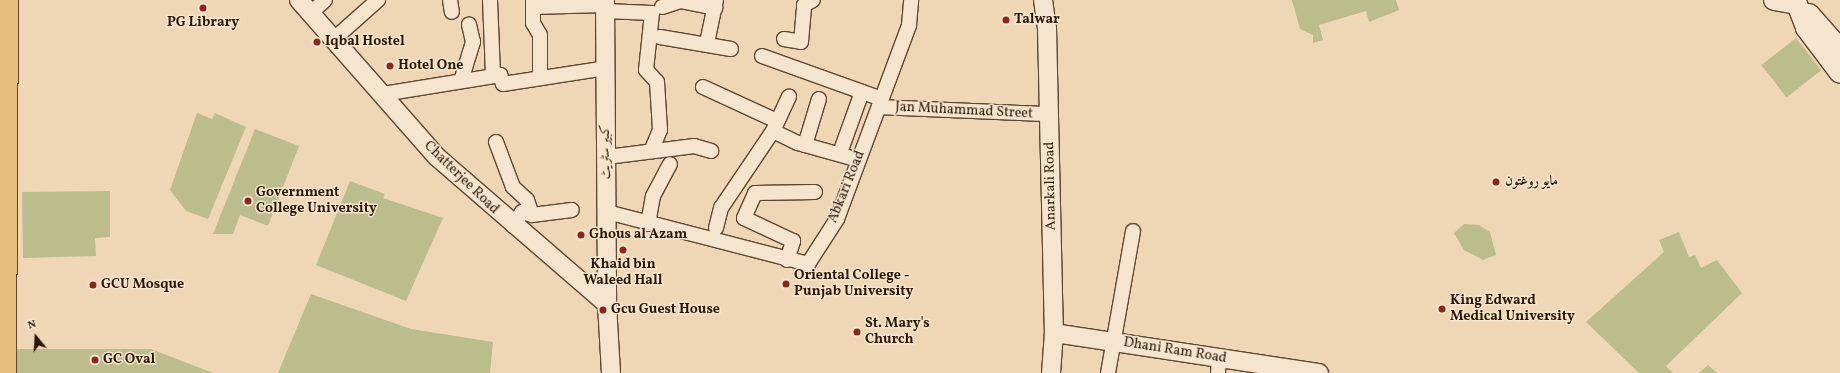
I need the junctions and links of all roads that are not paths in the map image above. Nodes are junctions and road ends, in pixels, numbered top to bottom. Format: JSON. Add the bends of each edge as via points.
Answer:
{"nodes":[{"id":1,"x":7,"y":0,"type":"edge"},
{"id":2,"x":299,"y":0,"type":"edge"},
{"id":3,"x":325,"y":0,"type":"edge"},
{"id":4,"x":378,"y":0,"type":"edge"},
{"id":5,"x":490,"y":0,"type":"edge"},
{"id":6,"x":813,"y":0,"type":"edge"},
{"id":7,"x":911,"y":0,"type":"edge"},
{"id":8,"x":1043,"y":0,"type":"edge"},
{"id":9,"x":1774,"y":0,"type":"edge"},
{"id":10,"x":533,"y":3,"type":"edge"},
{"id":11,"x":716,"y":4,"type":"edge"},
{"id":12,"x":1800,"y":4,"type":"edge"},
{"id":13,"x":605,"y":5,"type":"edge"},
{"id":14,"x":662,"y":7,"type":"dead end"},
{"id":15,"x":311,"y":13,"type":"junction"},
{"id":16,"x":469,"y":24,"type":"dead end"},
{"id":17,"x":660,"y":37,"type":"dead end"},
{"id":18,"x":334,"y":39,"type":"junction"},
{"id":19,"x":784,"y":39,"type":"dead end"},
{"id":20,"x":707,"y":43,"type":"junction"},
{"id":21,"x":731,"y":49,"type":"dead end"},
{"id":22,"x":1840,"y":49,"type":"edge"},
{"id":23,"x":762,"y":56,"type":"dead end"},
{"id":24,"x":606,"y":68,"type":"junction"},
{"id":25,"x":1840,"y":73,"type":"edge"},
{"id":26,"x":493,"y":76,"type":"junction"},
{"id":27,"x":540,"y":78,"type":"junction"},
{"id":28,"x":460,"y":81,"type":"junction"},
{"id":29,"x":703,"y":87,"type":"dead end"},
{"id":30,"x":862,"y":92,"type":"junction"},
{"id":31,"x":383,"y":94,"type":"junction"},
{"id":32,"x":789,"y":97,"type":"dead end"},
{"id":33,"x":820,"y":99,"type":"dead end"},
{"id":34,"x":880,"y":103,"type":"junction"},
{"id":35,"x":1049,"y":114,"type":"junction"},
{"id":36,"x":775,"y":126,"type":"junction"},
{"id":37,"x":4,"y":129,"type":"edge"},
{"id":38,"x":496,"y":142,"type":"dead end"},
{"id":39,"x":805,"y":145,"type":"junction"},
{"id":40,"x":711,"y":151,"type":"dead end"},
{"id":41,"x":651,"y":152,"type":"junction"},
{"id":42,"x":840,"y":153,"type":"junction"},
{"id":43,"x":606,"y":156,"type":"junction"},
{"id":44,"x":859,"y":160,"type":"junction"},
{"id":45,"x":670,"y":164,"type":"dead end"},
{"id":46,"x":815,"y":192,"type":"dead end"},
{"id":47,"x":572,"y":210,"type":"dead end"},
{"id":48,"x":607,"y":212,"type":"junction"},
{"id":49,"x":532,"y":215,"type":"junction"},
{"id":50,"x":648,"y":224,"type":"junction"},
{"id":51,"x":513,"y":226,"type":"junction"},
{"id":52,"x":716,"y":228,"type":"dead end"},
{"id":53,"x":1133,"y":231,"type":"dead end"},
{"id":54,"x":787,"y":260,"type":"junction"},
{"id":55,"x":607,"y":304,"type":"junction"},
{"id":56,"x":1054,"y":333,"type":"junction"},
{"id":57,"x":1111,"y":342,"type":"junction"},
{"id":58,"x":1219,"y":366,"type":"edge"},
{"id":59,"x":5,"y":373,"type":"edge"},
{"id":60,"x":611,"y":373,"type":"edge"},
{"id":61,"x":1051,"y":373,"type":"edge"},
{"id":62,"x":1108,"y":373,"type":"edge"},
{"id":63,"x":1318,"y":373,"type":"edge"}],
"edges":[{"from":1,"to":37,"type":"main road"},
{"from":2,"to":15,"type":"street","name":"Chatterjee Road"},
{"from":3,"to":15,"type":"street"},
{"from":4,"to":18,"type":"street"},
{"from":5,"to":26,"type":"street"},
{"from":6,"to":19,"type":"street","via":[[804,5],[801,42]]},
{"from":7,"to":34,"type":"street","name":"Abkari Road","via":[[909,25]]},
{"from":8,"to":35,"type":"street","name":"Anarkali Road"},
{"from":9,"to":12,"type":"main road"},
{"from":10,"to":13,"type":"street"},
{"from":10,"to":27,"type":"street","via":[[533,23],[540,34]]},
{"from":11,"to":14,"type":"street","via":[[680,1]]},
{"from":11,"to":20,"type":"street"},
{"from":12,"to":22,"type":"main road"},
{"from":12,"to":25,"type":"main road","via":[[1806,28]]},
{"from":13,"to":24,"type":"street","name":"کبیر سٹریٹ"},
{"from":13,"to":41,"type":"street","via":[[652,13],[646,70],[657,82],[660,130]]},
{"from":15,"to":18,"type":"street","name":"Chatterjee Road"},
{"from":16,"to":28,"type":"street","via":[[473,42]]},
{"from":17,"to":20,"type":"street"},
{"from":18,"to":31,"type":"street","name":"Chatterjee Road"},
{"from":20,"to":21,"type":"street"},
{"from":23,"to":30,"type":"street","name":"Jan Muhammad Street"},
{"from":24,"to":27,"type":"street"},
{"from":24,"to":43,"type":"street","name":"کبیر سٹریٹ"},
{"from":26,"to":27,"type":"street","via":[[500,75],[503,84]]},
{"from":26,"to":28,"type":"street"},
{"from":28,"to":31,"type":"street"},
{"from":29,"to":36,"type":"street"},
{"from":30,"to":34,"type":"street","name":"Jan Muhammad Street"},
{"from":30,"to":42,"type":"street"},
{"from":31,"to":51,"type":"street","name":"Chatterjee Road","via":[[436,157]]},
{"from":32,"to":36,"type":"street"},
{"from":33,"to":39,"type":"street"},
{"from":34,"to":35,"type":"street","name":"Jan Muhammad Street"},
{"from":34,"to":44,"type":"street","name":"Abkari Road"},
{"from":35,"to":56,"type":"street","name":"Anarkali Road"},
{"from":36,"to":39,"type":"street"},
{"from":36,"to":52,"type":"street","via":[[720,208]]},
{"from":37,"to":59,"type":"main road"},
{"from":38,"to":49,"type":"street","via":[[513,187],[527,200]]},
{"from":39,"to":42,"type":"street"},
{"from":40,"to":41,"type":"street","via":[[694,146]]},
{"from":41,"to":43,"type":"street"},
{"from":42,"to":44,"type":"street"},
{"from":43,"to":48,"type":"street","name":"کبیر سٹریٹ"},
{"from":44,"to":54,"type":"street","name":"Abkari Road","via":[[837,219],[808,264]]},
{"from":45,"to":50,"type":"street","via":[[653,196]]},
{"from":46,"to":54,"type":"street","via":[[755,193],[744,218],[793,241]]},
{"from":47,"to":49,"type":"street"},
{"from":48,"to":50,"type":"street","name":"Abkari Road"},
{"from":48,"to":55,"type":"street","name":"کبیر سٹریٹ"},
{"from":49,"to":51,"type":"street","via":[[522,212]]},
{"from":50,"to":54,"type":"street","name":"Abkari Road"},
{"from":51,"to":55,"type":"street","name":"Chatterjee Road"},
{"from":53,"to":57,"type":"street"},
{"from":55,"to":60,"type":"street","name":"کبیر سٹریٹ"},
{"from":56,"to":57,"type":"street","name":"Dhani Ram Road"},
{"from":56,"to":61,"type":"street","name":"Anarkali Road"},
{"from":57,"to":58,"type":"street","name":"Dhani Ram Road"},
{"from":57,"to":62,"type":"street"},
{"from":58,"to":63,"type":"street","name":"Dhani Ram Road"}]}
